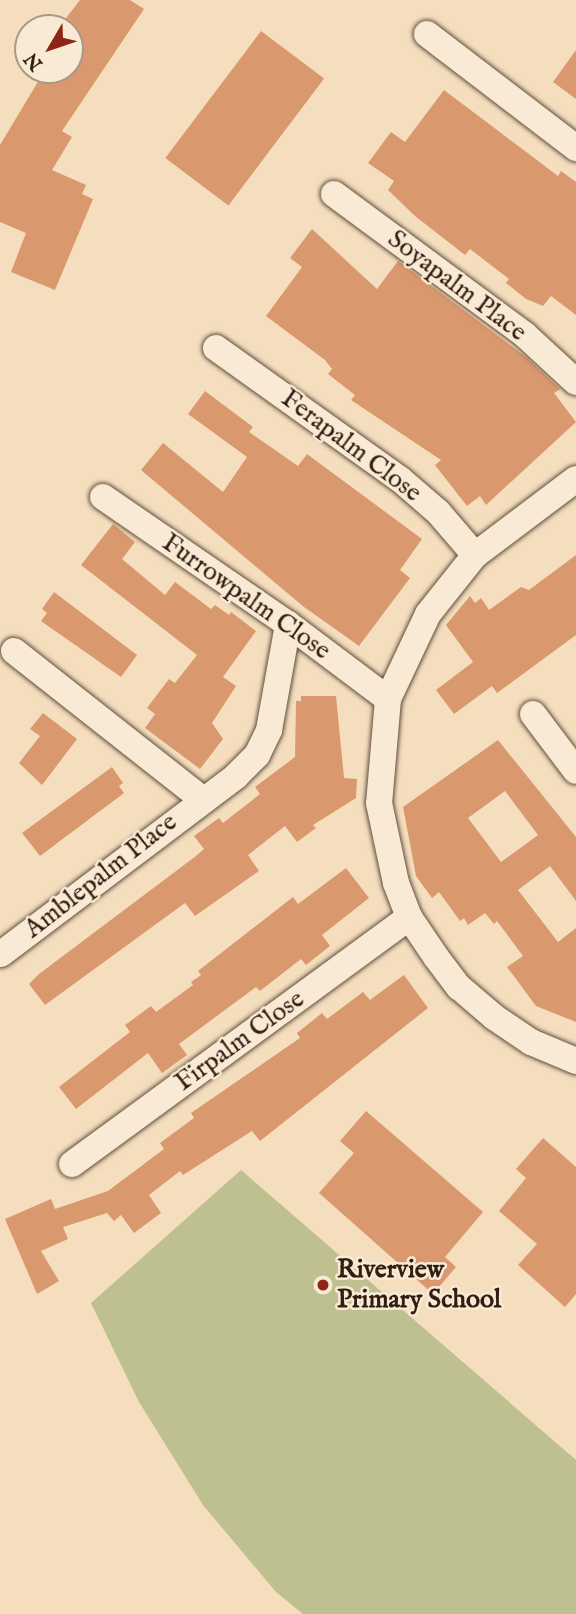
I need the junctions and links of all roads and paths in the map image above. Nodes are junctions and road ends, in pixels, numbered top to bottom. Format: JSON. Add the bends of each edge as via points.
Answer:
{"nodes":[{"id":1,"x":427,"y":34,"type":"dead end"},
{"id":2,"x":576,"y":148,"type":"edge"},
{"id":3,"x":334,"y":194,"type":"dead end"},
{"id":4,"x":216,"y":348,"type":"dead end"},
{"id":5,"x":576,"y":382,"type":"edge"},
{"id":6,"x":576,"y":479,"type":"edge"},
{"id":7,"x":103,"y":497,"type":"dead end"},
{"id":8,"x":475,"y":555,"type":"junction"},
{"id":9,"x":288,"y":624,"type":"junction"},
{"id":10,"x":14,"y":651,"type":"dead end"},
{"id":11,"x":388,"y":699,"type":"junction"},
{"id":12,"x":533,"y":714,"type":"dead end"},
{"id":13,"x":576,"y":771,"type":"edge"},
{"id":14,"x":201,"y":798,"type":"junction"},
{"id":15,"x":409,"y":917,"type":"junction"},
{"id":16,"x":1,"y":954,"type":"edge"},
{"id":17,"x":576,"y":1060,"type":"edge"},
{"id":18,"x":72,"y":1164,"type":"dead end"}],
"edges":[{"from":1,"to":2,"type":"street"},
{"from":3,"to":5,"type":"street","name":"Soyapalm Place","via":[[525,335]]},
{"from":4,"to":8,"type":"street","name":"Ferapalm Close","via":[[401,480],[438,512]]},
{"from":6,"to":8,"type":"street"},
{"from":7,"to":9,"type":"street","name":"Furrowpalm Close"},
{"from":8,"to":11,"type":"street","via":[[428,614]]},
{"from":9,"to":11,"type":"street","name":"Furrowpalm Close"},
{"from":9,"to":14,"type":"street","name":"Amblepalm Place","via":[[269,730],[257,755],[236,776]]},
{"from":10,"to":14,"type":"street","name":"Amblepalm Place"},
{"from":11,"to":15,"type":"street","via":[[379,803],[396,883]]},
{"from":12,"to":13,"type":"street"},
{"from":14,"to":16,"type":"street","name":"Amblepalm Place"},
{"from":15,"to":17,"type":"street","via":[[460,987],[494,1017],[531,1042]]},
{"from":15,"to":18,"type":"street","name":"Firpalm Close"}]}
